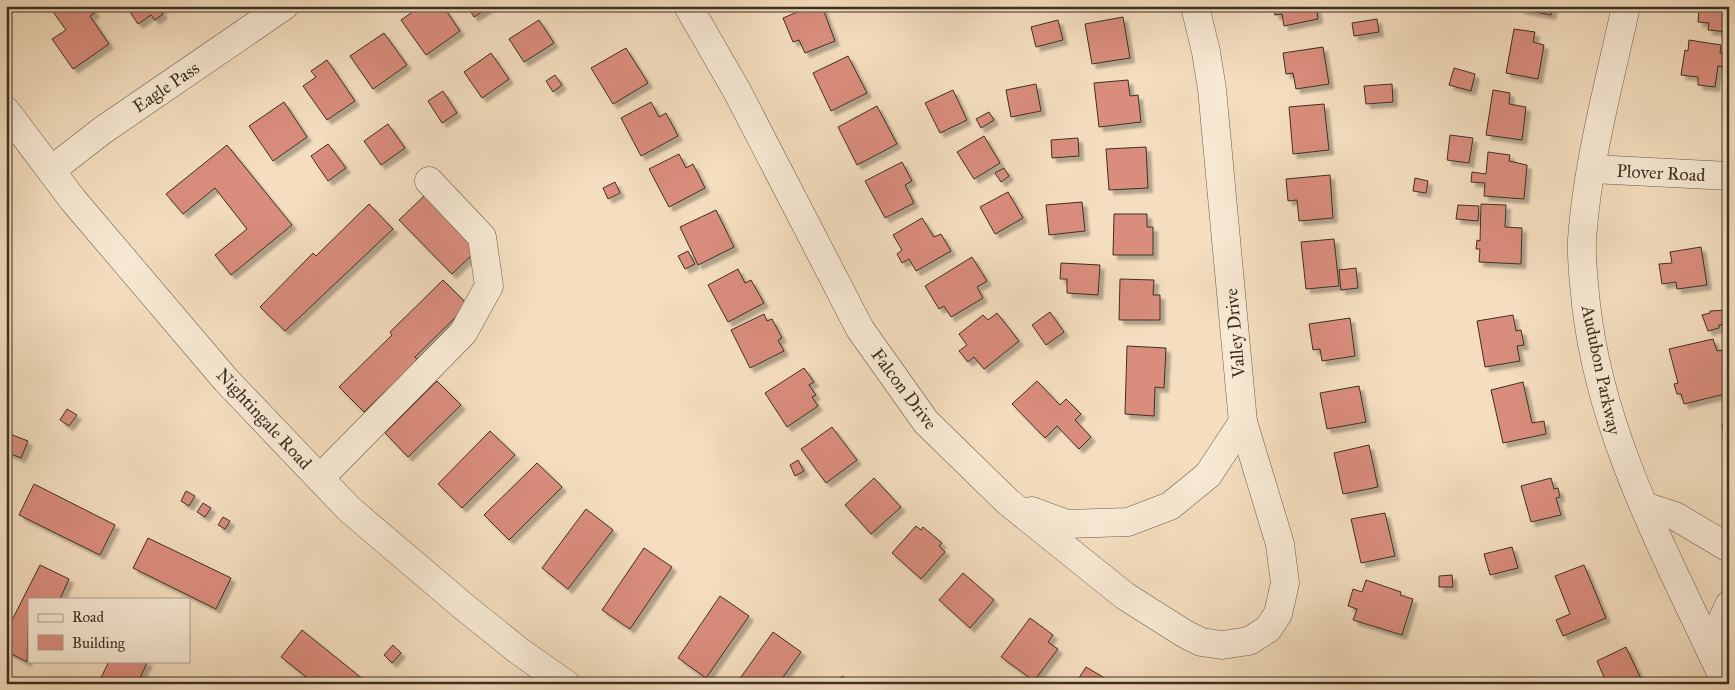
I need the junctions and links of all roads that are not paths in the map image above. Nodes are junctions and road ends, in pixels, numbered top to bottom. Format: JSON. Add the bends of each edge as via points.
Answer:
{"nodes":[{"id":1,"x":284,"y":6,"type":"edge"},
{"id":2,"x":688,"y":6,"type":"edge"},
{"id":3,"x":1195,"y":6,"type":"edge"},
{"id":4,"x":1626,"y":6,"type":"edge"},
{"id":5,"x":6,"y":111,"type":"edge"},
{"id":6,"x":1592,"y":169,"type":"junction"},
{"id":7,"x":52,"y":172,"type":"junction"},
{"id":8,"x":1729,"y":176,"type":"edge"},
{"id":9,"x":429,"y":181,"type":"dead end"},
{"id":10,"x":1243,"y":422,"type":"junction"},
{"id":11,"x":320,"y":478,"type":"junction"},
{"id":12,"x":1008,"y":502,"type":"junction"},
{"id":13,"x":1644,"y":506,"type":"junction"},
{"id":14,"x":1729,"y":548,"type":"edge"},
{"id":15,"x":1729,"y":605,"type":"edge"},
{"id":16,"x":1249,"y":642,"type":"joint"},
{"id":17,"x":1710,"y":648,"type":"junction"},
{"id":18,"x":566,"y":684,"type":"edge"},
{"id":19,"x":1726,"y":684,"type":"edge"}],
"edges":[{"from":1,"to":7,"type":"street","name":"Eagle Pass","via":[[103,130]]},
{"from":2,"to":12,"type":"street","name":"Falcon Drive","via":[[737,91],[860,329],[926,422]]},
{"from":3,"to":10,"type":"street","name":"Valley Drive","via":[[1212,89]]},
{"from":4,"to":6,"type":"street","name":"Audubon Parkway"},
{"from":5,"to":7,"type":"street","name":"Nightingale Road"},
{"from":6,"to":8,"type":"street","name":"Plover Road"},
{"from":6,"to":13,"type":"street","name":"Audubon Parkway","via":[[1582,240],[1590,333],[1608,414]]},
{"from":7,"to":11,"type":"street","name":"Nightingale Road","via":[[226,380]]},
{"from":9,"to":11,"type":"street","via":[[482,237],[490,286],[464,332]]},
{"from":10,"to":12,"type":"street","via":[[1208,475],[1170,506],[1128,522],[1067,524]]},
{"from":10,"to":16,"type":"street","name":"Valley Drive","via":[[1280,544],[1285,583],[1278,614],[1268,629]]},
{"from":11,"to":18,"type":"street","name":"Nightingale Road","via":[[349,509],[463,606]]},
{"from":12,"to":16,"type":"street","name":"Falcon Drive","via":[[1125,596],[1185,634],[1201,642],[1222,645]]},
{"from":13,"to":14,"type":"street","via":[[1675,516]]},
{"from":13,"to":17,"type":"street","name":"Audubon Parkway"},
{"from":15,"to":17,"type":"street"},
{"from":17,"to":19,"type":"street","name":"Audubon Parkway"}]}
